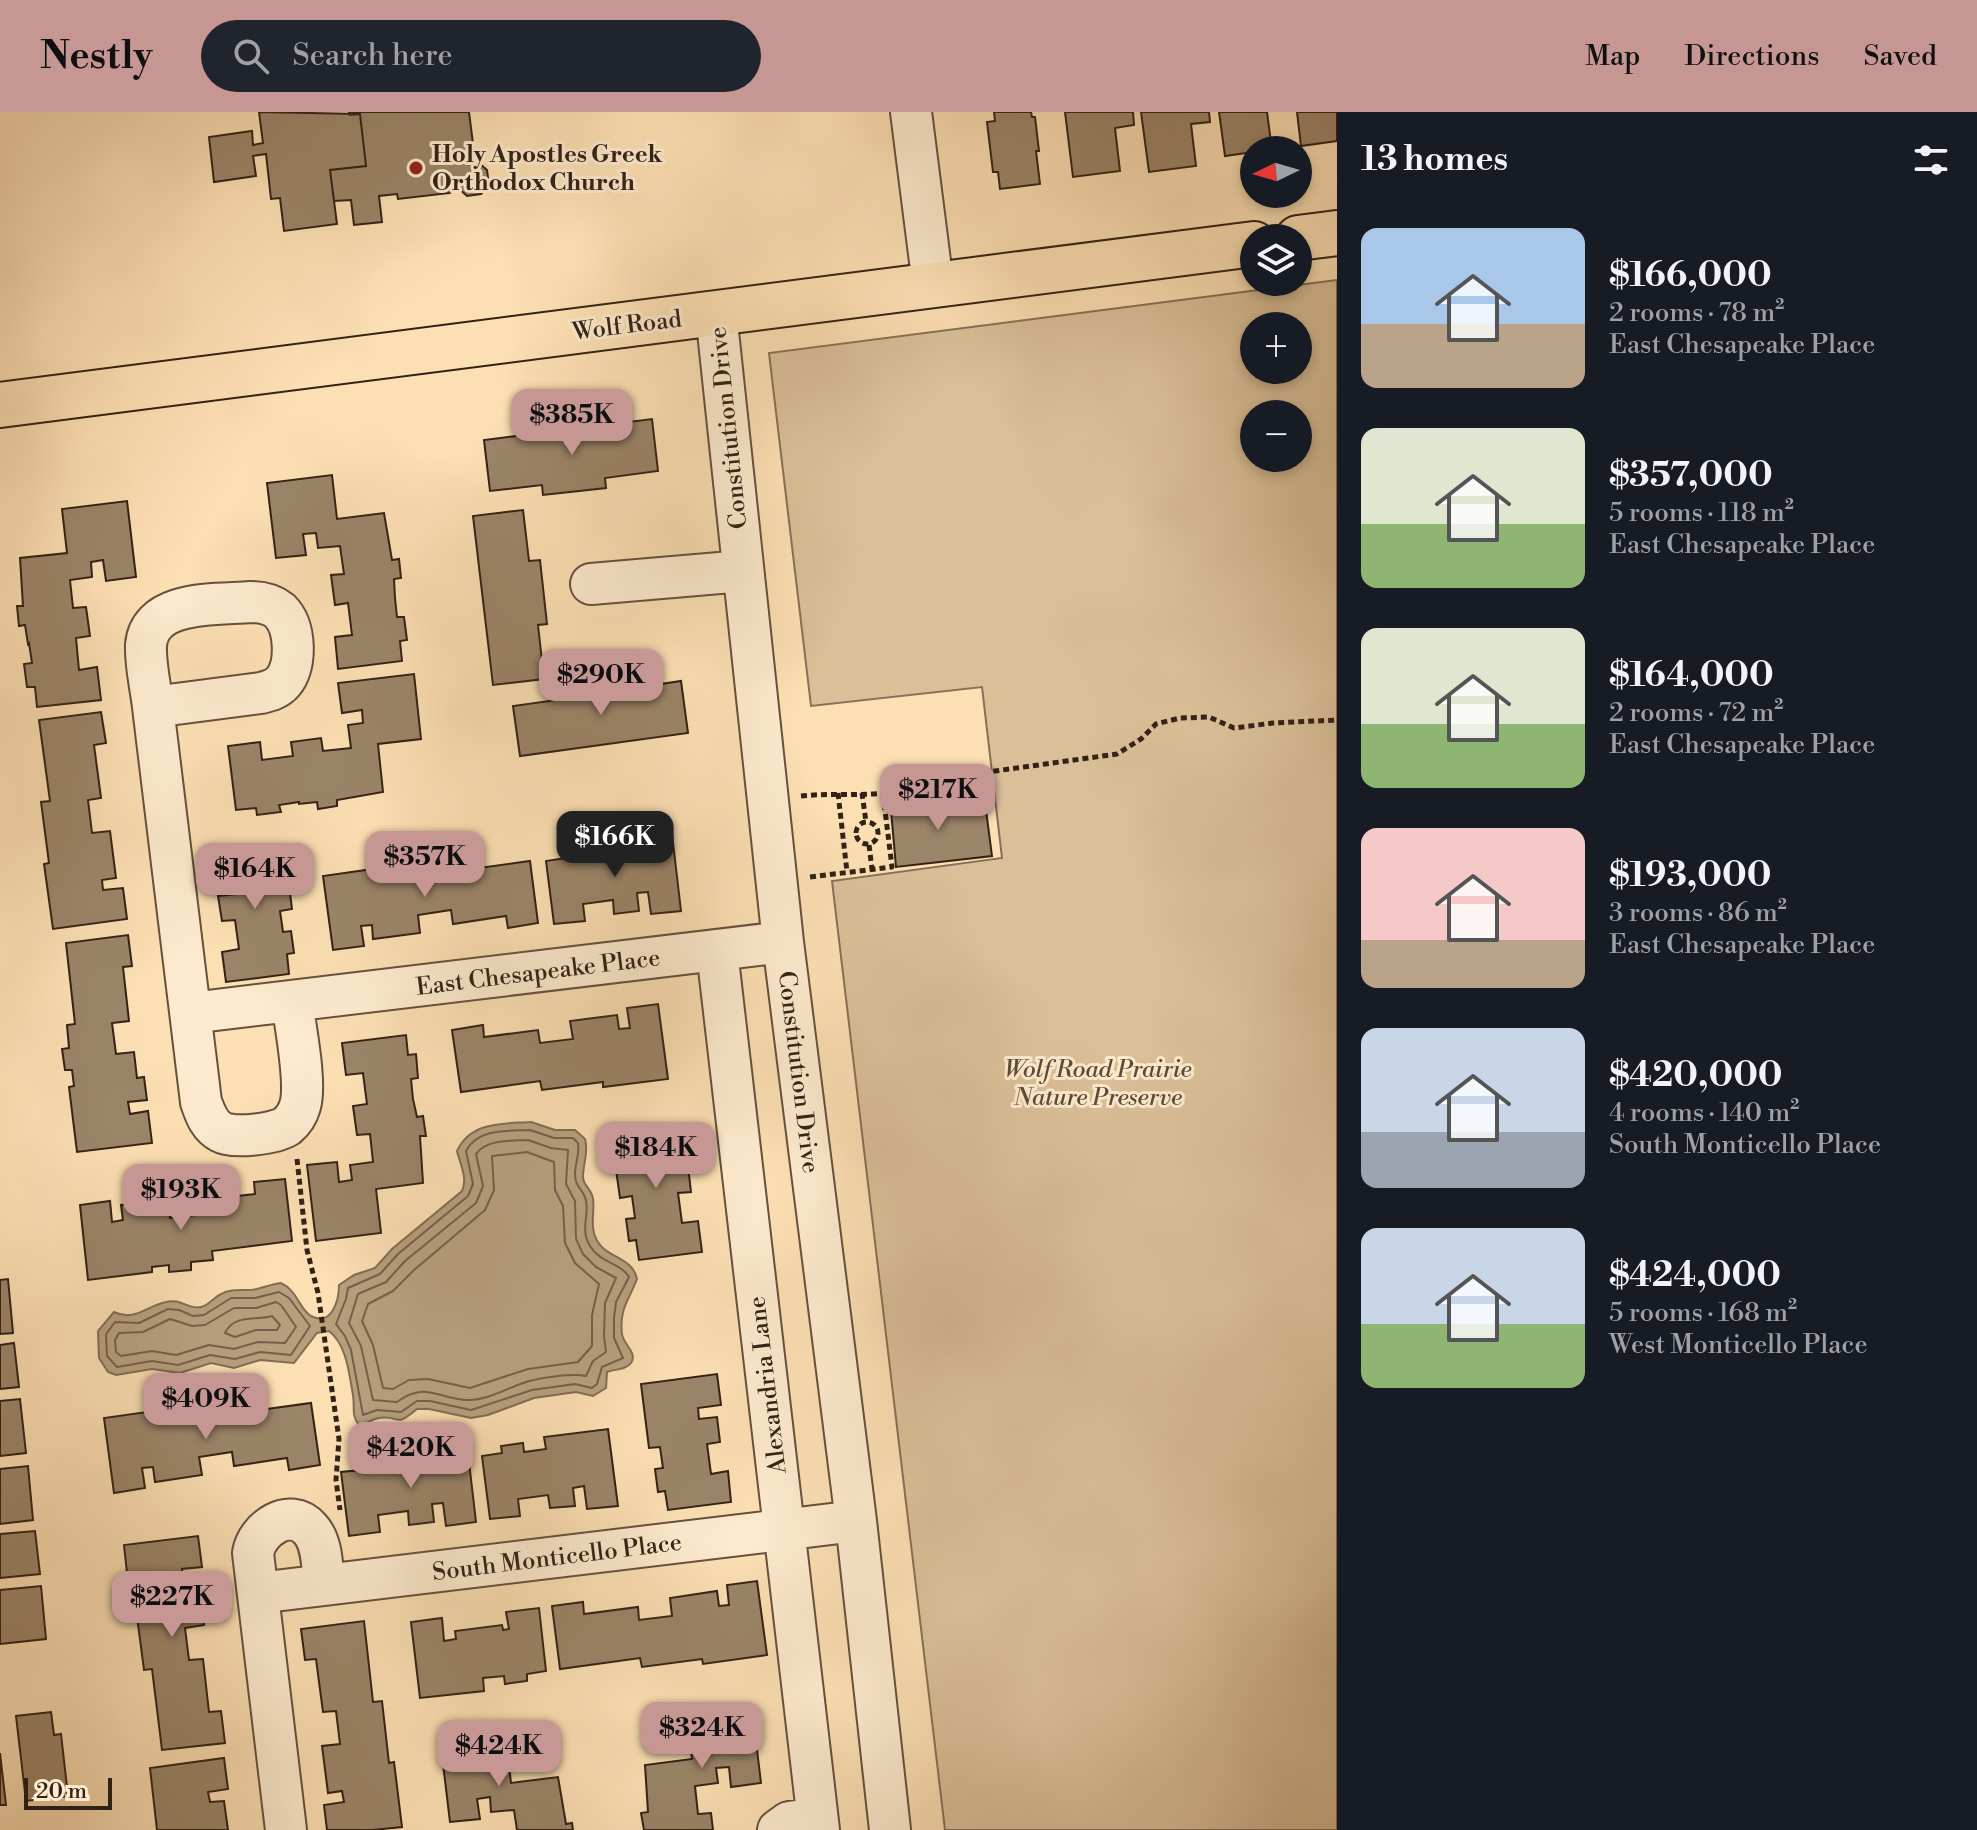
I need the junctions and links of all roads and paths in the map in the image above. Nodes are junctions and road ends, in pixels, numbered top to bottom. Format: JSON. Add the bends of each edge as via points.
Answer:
{"nodes":[{"id":1,"x":911,"y":112,"type":"edge"},
{"id":2,"x":1337,"y":233,"type":"edge"},
{"id":3,"x":1312,"y":236,"type":"edge"},
{"id":4,"x":1240,"y":246,"type":"edge"},
{"id":5,"x":933,"y":285,"type":"junction"},
{"id":6,"x":716,"y":313,"type":"junction"},
{"id":7,"x":0,"y":405,"type":"edge"},
{"id":8,"x":743,"y":571,"type":"junction"},
{"id":9,"x":591,"y":584,"type":"dead end"},
{"id":10,"x":153,"y":707,"type":"dead end"},
{"id":11,"x":1337,"y":720,"type":"edge"},
{"id":12,"x":838,"y":793,"type":"junction"},
{"id":13,"x":862,"y":793,"type":"junction"},
{"id":14,"x":883,"y":794,"type":"junction"},
{"id":15,"x":968,"y":797,"type":"junction"},
{"id":16,"x":768,"y":799,"type":"junction"},
{"id":17,"x":975,"y":804,"type":"dead end"},
{"id":18,"x":866,"y":822,"type":"junction"},
{"id":19,"x":869,"y":845,"type":"junction"},
{"id":20,"x":872,"y":869,"type":"junction"},
{"id":21,"x":847,"y":872,"type":"junction"},
{"id":22,"x":777,"y":882,"type":"junction"},
{"id":23,"x":783,"y":942,"type":"junction"},
{"id":24,"x":717,"y":951,"type":"junction"},
{"id":25,"x":292,"y":1001,"type":"junction"},
{"id":26,"x":191,"y":1013,"type":"junction"},
{"id":27,"x":292,"y":1121,"type":"junction"},
{"id":28,"x":856,"y":1521,"type":"junction"},
{"id":29,"x":342,"y":1524,"type":"dead end"},
{"id":30,"x":784,"y":1529,"type":"junction"},
{"id":31,"x":324,"y":1585,"type":"junction"},
{"id":32,"x":258,"y":1593,"type":"junction"},
{"id":33,"x":818,"y":1824,"type":"edge"},
{"id":34,"x":286,"y":1830,"type":"edge"},
{"id":35,"x":778,"y":1830,"type":"edge"},
{"id":36,"x":890,"y":1830,"type":"edge"}],
"edges":[{"from":1,"to":5,"type":"street"},
{"from":2,"to":3,"type":"main road"},
{"from":4,"to":5,"type":"main road","name":"Wolf Road"},
{"from":5,"to":6,"type":"main road","name":"Wolf Road"},
{"from":6,"to":7,"type":"main road","name":"Wolf Road"},
{"from":6,"to":8,"type":"street","name":"Constitution Drive"},
{"from":8,"to":9,"type":"street"},
{"from":8,"to":16,"type":"street","name":"Constitution Drive"},
{"from":10,"to":26,"type":"street"},
{"from":11,"to":15,"type":"path","via":[[1234,728],[1209,717],[1180,718],[1156,724],[1117,754],[988,772],[972,779]]},
{"from":12,"to":13,"type":"path"},
{"from":12,"to":16,"type":"path"},
{"from":12,"to":21,"type":"path"},
{"from":13,"to":14,"type":"path"},
{"from":13,"to":18,"type":"path"},
{"from":14,"to":15,"type":"path","via":[[926,788]]},
{"from":14,"to":20,"type":"path","via":[[892,867]]},
{"from":15,"to":17,"type":"path"},
{"from":16,"to":22,"type":"street","name":"Constitution Drive"},
{"from":18,"to":19,"type":"path","via":[[878,831]]},
{"from":18,"to":19,"type":"path","via":[[856,834]]},
{"from":19,"to":20,"type":"path"},
{"from":20,"to":21,"type":"path"},
{"from":21,"to":22,"type":"path"},
{"from":22,"to":23,"type":"street","name":"Constitution Drive"},
{"from":23,"to":24,"type":"street","name":"East Chesapeake Place"},
{"from":23,"to":28,"type":"street","name":"Constitution Drive"},
{"from":24,"to":25,"type":"street","name":"East Chesapeake Place"},
{"from":24,"to":30,"type":"street","name":"Alexandria Lane"},
{"from":25,"to":26,"type":"street","name":"East Chesapeake Place"},
{"from":25,"to":27,"type":"street","via":[[302,1092]]},
{"from":26,"to":27,"type":"street","via":[[201,1102],[211,1124],[219,1132],[239,1136],[277,1130]]},
{"from":27,"to":29,"type":"path","via":[[307,1250],[339,1439],[336,1480]]},
{"from":28,"to":30,"type":"street","name":"South Monticello Place"},
{"from":28,"to":36,"type":"street","name":"Constitution Drive"},
{"from":30,"to":31,"type":"street","name":"South Monticello Place"},
{"from":30,"to":33,"type":"street","name":"Alexandria Lane"},
{"from":31,"to":32,"type":"street","name":"South Monticello Place"},
{"from":31,"to":32,"type":"street","via":[[317,1539],[310,1528],[280,1521],[255,1542]]},
{"from":32,"to":34,"type":"street"},
{"from":33,"to":35,"type":"street","name":"Alexandria Lane","via":[[789,1822]]}]}
